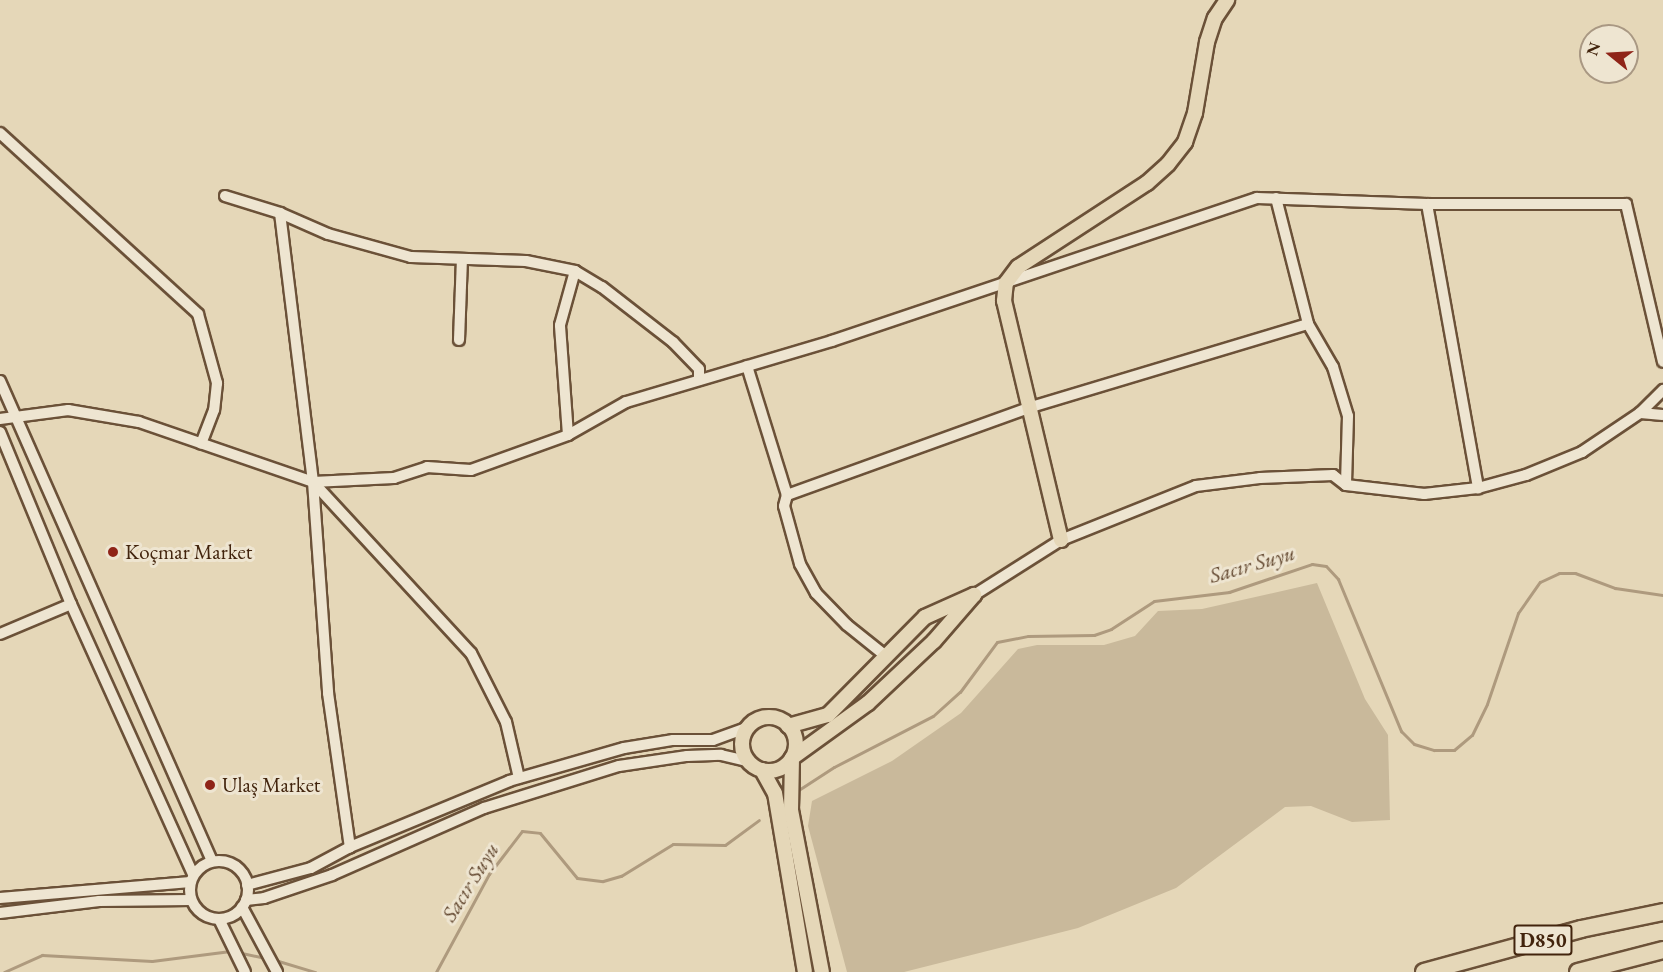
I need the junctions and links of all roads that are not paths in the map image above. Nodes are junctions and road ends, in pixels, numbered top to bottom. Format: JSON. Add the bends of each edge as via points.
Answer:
{"nodes":[{"id":1,"x":1227,"y":0,"type":"edge"},
{"id":2,"x":0,"y":133,"type":"edge"},
{"id":3,"x":225,"y":196,"type":"dead end"},
{"id":4,"x":1276,"y":198,"type":"junction"},
{"id":5,"x":1426,"y":204,"type":"junction"},
{"id":6,"x":280,"y":213,"type":"junction"},
{"id":7,"x":462,"y":260,"type":"junction"},
{"id":8,"x":575,"y":271,"type":"junction"},
{"id":9,"x":1005,"y":284,"type":"junction"},
{"id":10,"x":1308,"y":324,"type":"junction"},
{"id":11,"x":459,"y":340,"type":"dead end"},
{"id":12,"x":1663,"y":363,"type":"edge"},
{"id":13,"x":747,"y":366,"type":"junction"},
{"id":14,"x":699,"y":380,"type":"junction"},
{"id":15,"x":0,"y":381,"type":"edge"},
{"id":16,"x":1663,"y":390,"type":"edge"},
{"id":17,"x":1031,"y":407,"type":"junction"},
{"id":18,"x":1640,"y":413,"type":"junction"},
{"id":19,"x":1663,"y":415,"type":"edge"},
{"id":20,"x":16,"y":417,"type":"junction"},
{"id":21,"x":0,"y":419,"type":"edge"},
{"id":22,"x":0,"y":432,"type":"edge"},
{"id":23,"x":568,"y":435,"type":"junction"},
{"id":24,"x":201,"y":444,"type":"junction"},
{"id":25,"x":313,"y":482,"type":"junction"},
{"id":26,"x":1346,"y":485,"type":"junction"},
{"id":27,"x":1478,"y":488,"type":"junction"},
{"id":28,"x":787,"y":495,"type":"junction"},
{"id":29,"x":1062,"y":540,"type":"junction"},
{"id":30,"x":974,"y":595,"type":"junction"},
{"id":31,"x":71,"y":604,"type":"junction"},
{"id":32,"x":0,"y":634,"type":"edge"},
{"id":33,"x":887,"y":657,"type":"junction"},
{"id":34,"x":788,"y":726,"type":"junction"},
{"id":35,"x":748,"y":727,"type":"junction"},
{"id":36,"x":792,"y":758,"type":"junction"},
{"id":37,"x":747,"y":760,"type":"junction"},
{"id":38,"x":762,"y":770,"type":"junction"},
{"id":39,"x":519,"y":778,"type":"junction"},
{"id":40,"x":350,"y":848,"type":"junction"},
{"id":41,"x":212,"y":861,"type":"junction"},
{"id":42,"x":192,"y":878,"type":"junction"},
{"id":43,"x":248,"y":885,"type":"junction"},
{"id":44,"x":0,"y":898,"type":"edge"},
{"id":45,"x":191,"y":900,"type":"junction"},
{"id":46,"x":244,"y":904,"type":"junction"},
{"id":47,"x":1663,"y":912,"type":"edge"},
{"id":48,"x":0,"y":914,"type":"edge"},
{"id":49,"x":219,"y":919,"type":"junction"},
{"id":50,"x":1663,"y":950,"type":"edge"},
{"id":51,"x":244,"y":971,"type":"edge"},
{"id":52,"x":276,"y":972,"type":"edge"},
{"id":53,"x":805,"y":972,"type":"edge"},
{"id":54,"x":822,"y":972,"type":"edge"},
{"id":55,"x":1424,"y":972,"type":"edge"},
{"id":56,"x":1578,"y":972,"type":"edge"}],
"edges":[{"from":1,"to":9,"type":"main road","via":[[1215,18],[1207,42],[1195,113],[1185,142],[1168,164],[1147,183],[1018,267]]},
{"from":2,"to":24,"type":"street","via":[[198,314],[217,383],[214,410]]},
{"from":3,"to":6,"type":"street"},
{"from":4,"to":5,"type":"street"},
{"from":4,"to":9,"type":"street","via":[[1257,198],[1202,214]]},
{"from":4,"to":10,"type":"street"},
{"from":5,"to":12,"type":"street","via":[[1626,204]]},
{"from":5,"to":27,"type":"street"},
{"from":6,"to":7,"type":"street","via":[[328,234],[411,257]]},
{"from":6,"to":25,"type":"street"},
{"from":7,"to":8,"type":"street","via":[[526,261]]},
{"from":7,"to":11,"type":"street"},
{"from":8,"to":14,"type":"street","via":[[673,342],[699,369]]},
{"from":8,"to":23,"type":"street","via":[[560,325]]},
{"from":9,"to":13,"type":"street"},
{"from":9,"to":17,"type":"main road","via":[[1004,301]]},
{"from":10,"to":17,"type":"street"},
{"from":10,"to":26,"type":"street","via":[[1333,367],[1348,416]]},
{"from":13,"to":14,"type":"street"},
{"from":13,"to":28,"type":"street"},
{"from":14,"to":23,"type":"street","via":[[626,402]]},
{"from":15,"to":20,"type":"street"},
{"from":16,"to":18,"type":"street"},
{"from":17,"to":28,"type":"street"},
{"from":17,"to":29,"type":"main road"},
{"from":18,"to":19,"type":"street"},
{"from":18,"to":27,"type":"street","via":[[1582,452],[1526,475]]},
{"from":20,"to":21,"type":"street"},
{"from":20,"to":24,"type":"street","via":[[68,410],[140,422]]},
{"from":20,"to":41,"type":"street"},
{"from":22,"to":31,"type":"street"},
{"from":23,"to":25,"type":"street","via":[[471,470],[427,467],[394,478]]},
{"from":24,"to":25,"type":"street"},
{"from":25,"to":39,"type":"street","via":[[471,652],[506,722]]},
{"from":25,"to":40,"type":"street","via":[[328,693]]},
{"from":26,"to":27,"type":"street","via":[[1424,494]]},
{"from":26,"to":29,"type":"street","via":[[1333,475],[1196,486]]},
{"from":28,"to":33,"type":"street","via":[[784,506],[800,564],[816,593],[847,626]]},
{"from":29,"to":30,"type":"street"},
{"from":30,"to":33,"type":"main road","via":[[925,617]]},
{"from":30,"to":36,"type":"main road","via":[[934,641],[868,703]]},
{"from":31,"to":32,"type":"street"},
{"from":31,"to":42,"type":"street"},
{"from":33,"to":34,"type":"main road","via":[[828,715]]},
{"from":34,"to":35,"type":"main road","via":[[764,718]]},
{"from":34,"to":36,"type":"main road","via":[[795,741]]},
{"from":35,"to":37,"type":"main road","via":[[742,744]]},
{"from":35,"to":39,"type":"street","via":[[713,740],[673,740],[624,748]]},
{"from":36,"to":38,"type":"main road","via":[[779,769]]},
{"from":36,"to":54,"type":"main road","via":[[791,810]]},
{"from":37,"to":38,"type":"main road"},
{"from":37,"to":46,"type":"street","via":[[721,755],[687,756],[619,766],[484,808],[332,876]]},
{"from":38,"to":53,"type":"main road","via":[[775,793]]},
{"from":39,"to":40,"type":"street"},
{"from":40,"to":43,"type":"street","via":[[311,868]]},
{"from":41,"to":42,"type":"street"},
{"from":41,"to":43,"type":"street","via":[[231,863]]},
{"from":42,"to":44,"type":"street"},
{"from":42,"to":45,"type":"street"},
{"from":43,"to":46,"type":"street"},
{"from":45,"to":48,"type":"street","via":[[99,901]]},
{"from":45,"to":49,"type":"street","via":[[202,914]]},
{"from":46,"to":49,"type":"street"},
{"from":46,"to":52,"type":"street"},
{"from":47,"to":55,"type":"highway","number":"D850","via":[[1581,929]]},
{"from":49,"to":51,"type":"street"},
{"from":50,"to":56,"type":"highway","number":"D850"}]}
